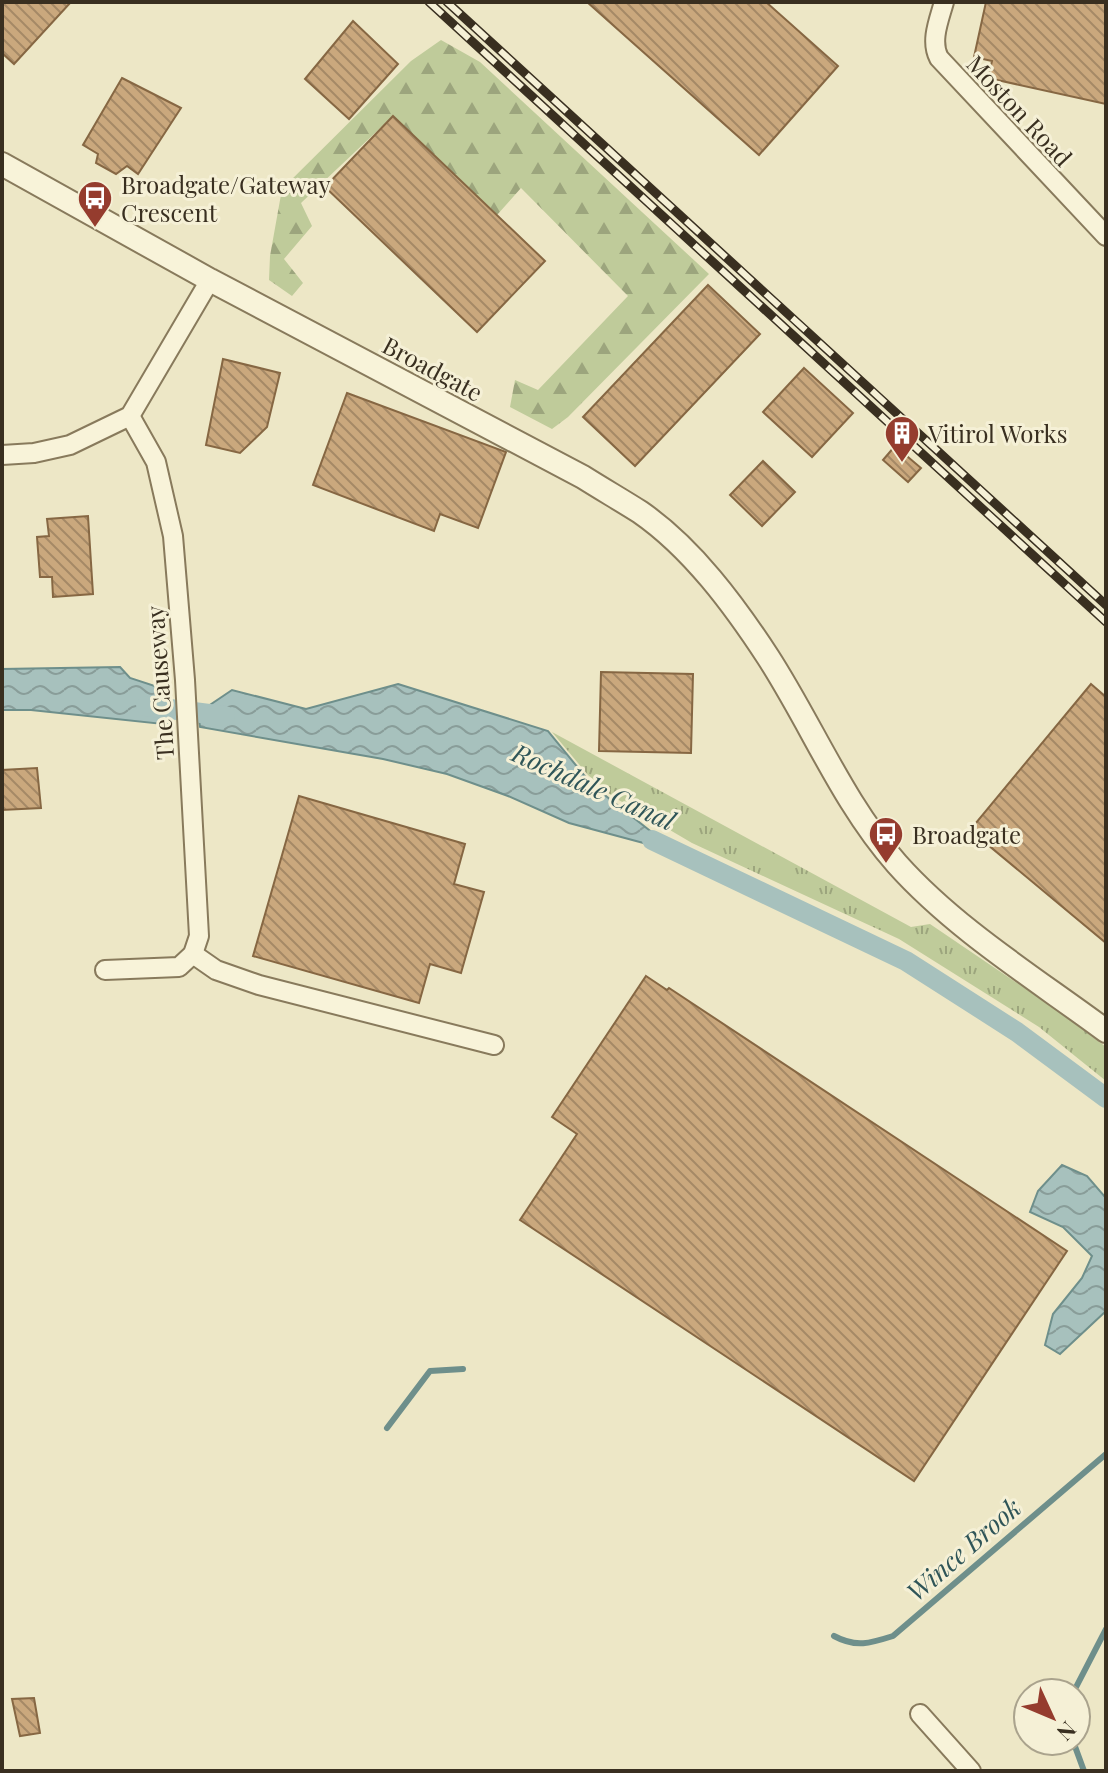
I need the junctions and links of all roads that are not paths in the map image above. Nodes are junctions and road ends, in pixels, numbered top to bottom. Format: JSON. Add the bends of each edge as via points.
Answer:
{"nodes":[{"id":1,"x":944,"y":2,"type":"edge"},
{"id":2,"x":2,"y":164,"type":"edge"},
{"id":3,"x":1106,"y":236,"type":"edge"},
{"id":4,"x":210,"y":280,"type":"junction"},
{"id":5,"x":130,"y":416,"type":"junction"},
{"id":6,"x":2,"y":455,"type":"edge"},
{"id":7,"x":193,"y":954,"type":"junction"},
{"id":8,"x":105,"y":970,"type":"dead end"},
{"id":9,"x":1106,"y":1031,"type":"edge"},
{"id":10,"x":494,"y":1045,"type":"dead end"},
{"id":11,"x":920,"y":1714,"type":"dead end"},
{"id":12,"x":971,"y":1771,"type":"edge"}],
"edges":[{"from":1,"to":3,"type":"street","name":"Moston Road","via":[[935,38],[939,58]]},
{"from":2,"to":4,"type":"street","name":"Broadgate"},
{"from":4,"to":5,"type":"street"},
{"from":4,"to":9,"type":"street","name":"Broadgate","via":[[642,513],[719,589],[768,658],[858,812],[897,863],[944,910]]},
{"from":5,"to":6,"type":"street","via":[[70,445]]},
{"from":5,"to":7,"type":"street","name":"The Causeway","via":[[156,462],[173,536],[199,936]]},
{"from":7,"to":8,"type":"street","via":[[179,967]]},
{"from":7,"to":10,"type":"street","via":[[207,966],[259,985]]},
{"from":11,"to":12,"type":"street"}]}
